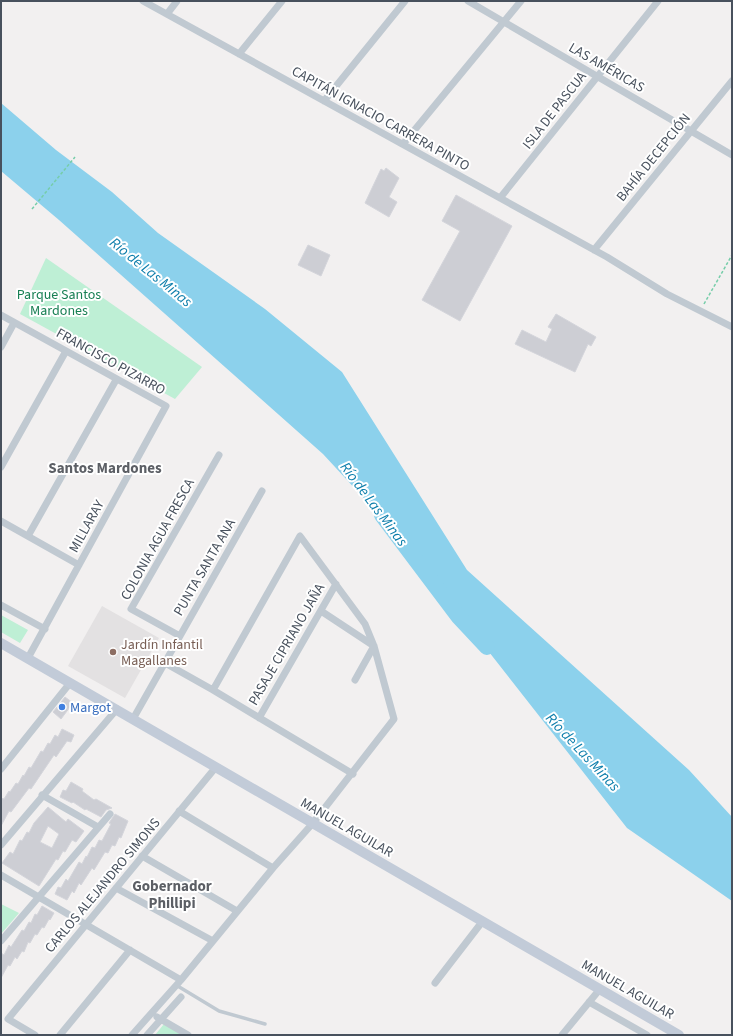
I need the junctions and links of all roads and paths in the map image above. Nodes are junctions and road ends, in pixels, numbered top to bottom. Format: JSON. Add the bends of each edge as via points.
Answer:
{"nodes":[{"id":1,"x":143,"y":1,"type":"edge"},
{"id":2,"x":177,"y":1,"type":"edge"},
{"id":3,"x":282,"y":1,"type":"edge"},
{"id":4,"x":405,"y":1,"type":"edge"},
{"id":5,"x":468,"y":1,"type":"edge"},
{"id":6,"x":521,"y":1,"type":"edge"},
{"id":7,"x":658,"y":1,"type":"edge"},
{"id":8,"x":167,"y":14,"type":"junction"},
{"id":9,"x":504,"y":22,"type":"junction"},
{"id":10,"x":239,"y":54,"type":"junction"},
{"id":11,"x":597,"y":76,"type":"junction"},
{"id":12,"x":732,"y":81,"type":"edge"},
{"id":13,"x":324,"y":101,"type":"junction"},
{"id":14,"x":691,"y":131,"type":"junction"},
{"id":15,"x":403,"y":144,"type":"junction"},
{"id":16,"x":732,"y":155,"type":"edge"},
{"id":17,"x":75,"y":157,"type":"dead end"},
{"id":18,"x":500,"y":198,"type":"junction"},
{"id":19,"x":32,"y":209,"type":"dead end"},
{"id":20,"x":594,"y":250,"type":"junction"},
{"id":21,"x":732,"y":255,"type":"edge"},
{"id":22,"x":700,"y":310,"type":"junction"},
{"id":23,"x":1,"y":315,"type":"edge"},
{"id":24,"x":14,"y":323,"type":"junction"},
{"id":25,"x":732,"y":327,"type":"edge"},
{"id":26,"x":1,"y":347,"type":"edge"},
{"id":27,"x":66,"y":351,"type":"junction"},
{"id":28,"x":116,"y":380,"type":"junction"},
{"id":29,"x":166,"y":406,"type":"joint"},
{"id":30,"x":219,"y":455,"type":"dead end"},
{"id":31,"x":1,"y":467,"type":"edge"},
{"id":32,"x":262,"y":491,"type":"dead end"},
{"id":33,"x":1,"y":521,"type":"edge"},
{"id":34,"x":28,"y":536,"type":"junction"},
{"id":35,"x":79,"y":565,"type":"junction"},
{"id":36,"x":336,"y":584,"type":"junction"},
{"id":37,"x":1,"y":605,"type":"edge"},
{"id":38,"x":320,"y":611,"type":"junction"},
{"id":39,"x":45,"y":628,"type":"junction"},
{"id":40,"x":180,"y":636,"type":"junction"},
{"id":41,"x":1,"y":643,"type":"edge"},
{"id":42,"x":374,"y":646,"type":"junction"},
{"id":43,"x":28,"y":658,"type":"junction"},
{"id":44,"x":165,"y":663,"type":"junction"},
{"id":45,"x":355,"y":680,"type":"dead end"},
{"id":46,"x":70,"y":683,"type":"junction"},
{"id":47,"x":214,"y":690,"type":"junction"},
{"id":48,"x":117,"y":709,"type":"junction"},
{"id":49,"x":259,"y":718,"type":"junction"},
{"id":50,"x":133,"y":719,"type":"junction"},
{"id":51,"x":216,"y":767,"type":"junction"},
{"id":52,"x":1,"y":769,"type":"edge"},
{"id":53,"x":353,"y":774,"type":"junction"},
{"id":54,"x":42,"y":794,"type":"junction"},
{"id":55,"x":180,"y":812,"type":"junction"},
{"id":56,"x":110,"y":814,"type":"dead end"},
{"id":57,"x":313,"y":823,"type":"junction"},
{"id":58,"x":98,"y":827,"type":"junction"},
{"id":59,"x":1,"y":845,"type":"edge"},
{"id":60,"x":142,"y":856,"type":"junction"},
{"id":61,"x":273,"y":868,"type":"junction"},
{"id":62,"x":1,"y":875,"type":"edge"},
{"id":63,"x":116,"y":888,"type":"junction"},
{"id":64,"x":38,"y":897,"type":"junction"},
{"id":65,"x":237,"y":911,"type":"junction"},
{"id":66,"x":482,"y":922,"type":"junction"},
{"id":67,"x":86,"y":924,"type":"junction"},
{"id":68,"x":1,"y":941,"type":"edge"},
{"id":69,"x":213,"y":941,"type":"junction"},
{"id":70,"x":130,"y":950,"type":"junction"},
{"id":71,"x":178,"y":983,"type":"junction"},
{"id":72,"x":435,"y":983,"type":"dead end"},
{"id":73,"x":600,"y":989,"type":"junction"},
{"id":74,"x":181,"y":997,"type":"dead end"},
{"id":75,"x":590,"y":1002,"type":"junction"},
{"id":76,"x":151,"y":1014,"type":"junction"},
{"id":77,"x":161,"y":1019,"type":"junction"},
{"id":78,"x":265,"y":1024,"type":"dead end"},
{"id":79,"x":35,"y":1035,"type":"edge"},
{"id":80,"x":60,"y":1035,"type":"edge"},
{"id":81,"x":132,"y":1035,"type":"edge"},
{"id":82,"x":147,"y":1035,"type":"edge"},
{"id":83,"x":188,"y":1035,"type":"edge"},
{"id":84,"x":562,"y":1035,"type":"edge"},
{"id":85,"x":647,"y":1035,"type":"edge"},
{"id":86,"x":679,"y":1035,"type":"edge"}],
"edges":[{"from":1,"to":8,"type":"street","name":"CAPITÁN IGNACIO CARRERA PINTO"},
{"from":2,"to":8,"type":"street"},
{"from":3,"to":10,"type":"street"},
{"from":4,"to":13,"type":"street"},
{"from":5,"to":9,"type":"street","name":"LAS AMÉRICAS"},
{"from":6,"to":9,"type":"street"},
{"from":7,"to":11,"type":"street","name":"ISLA DE PASCUA"},
{"from":8,"to":10,"type":"street","name":"CAPITÁN IGNACIO CARRERA PINTO"},
{"from":9,"to":11,"type":"street","name":"LAS AMÉRICAS"},
{"from":9,"to":15,"type":"street"},
{"from":10,"to":13,"type":"street","name":"CAPITÁN IGNACIO CARRERA PINTO"},
{"from":11,"to":14,"type":"street","name":"LAS AMÉRICAS"},
{"from":11,"to":18,"type":"street","name":"ISLA DE PASCUA"},
{"from":12,"to":14,"type":"street","name":"BAHÍA DECEPCIÓN"},
{"from":13,"to":15,"type":"street","name":"CAPITÁN IGNACIO CARRERA PINTO"},
{"from":14,"to":16,"type":"street","name":"LAS AMÉRICAS"},
{"from":14,"to":20,"type":"street","name":"BAHÍA DECEPCIÓN"},
{"from":15,"to":18,"type":"street","name":"CAPITÁN IGNACIO CARRERA PINTO"},
{"from":17,"to":19,"type":"path"},
{"from":18,"to":20,"type":"street","name":"CAPITÁN IGNACIO CARRERA PINTO"},
{"from":20,"to":22,"type":"street","name":"CAPITÁN IGNACIO CARRERA PINTO","via":[[667,294]]},
{"from":21,"to":22,"type":"path"},
{"from":22,"to":25,"type":"street","name":"CAPITÁN IGNACIO CARRERA PINTO"},
{"from":23,"to":24,"type":"street","name":"FRANCISCO PIZARRO"},
{"from":24,"to":26,"type":"street"},
{"from":24,"to":27,"type":"street","name":"FRANCISCO PIZARRO"},
{"from":27,"to":28,"type":"street","name":"FRANCISCO PIZARRO"},
{"from":27,"to":31,"type":"street"},
{"from":28,"to":29,"type":"street","name":"FRANCISCO PIZARRO"},
{"from":28,"to":34,"type":"street"},
{"from":29,"to":35,"type":"street","name":"MILLARAY"},
{"from":30,"to":40,"type":"street","name":"COLONIA AGUA FRESCA","via":[[131,609]]},
{"from":32,"to":40,"type":"street","name":"PUNTA SANTA ANA"},
{"from":33,"to":34,"type":"street"},
{"from":34,"to":35,"type":"street"},
{"from":35,"to":39,"type":"street","name":"MILLARAY"},
{"from":36,"to":38,"type":"street","name":"PASAJE CIPRIANO JAÑA"},
{"from":36,"to":42,"type":"street","via":[[365,624]]},
{"from":36,"to":47,"type":"street","via":[[300,536]]},
{"from":37,"to":39,"type":"street"},
{"from":38,"to":42,"type":"street"},
{"from":38,"to":49,"type":"street","name":"PASAJE CIPRIANO JAÑA"},
{"from":39,"to":43,"type":"street","name":"MILLARAY"},
{"from":40,"to":44,"type":"street","name":"PUNTA SANTA ANA"},
{"from":41,"to":43,"type":"street","name":"MANUEL AGUILAR"},
{"from":42,"to":45,"type":"street"},
{"from":42,"to":53,"type":"street","via":[[394,719]]},
{"from":43,"to":46,"type":"street","name":"MANUEL AGUILAR"},
{"from":44,"to":47,"type":"street"},
{"from":44,"to":50,"type":"street","name":"PUNTA SANTA ANA"},
{"from":46,"to":48,"type":"street","name":"MANUEL AGUILAR"},
{"from":46,"to":52,"type":"street"},
{"from":47,"to":49,"type":"street"},
{"from":48,"to":50,"type":"street","name":"MANUEL AGUILAR"},
{"from":48,"to":54,"type":"street"},
{"from":49,"to":53,"type":"street"},
{"from":50,"to":51,"type":"street","name":"MANUEL AGUILAR"},
{"from":51,"to":55,"type":"street","name":"CARLOS ALEJANDRO SIMONS"},
{"from":51,"to":57,"type":"street","name":"MANUEL AGUILAR"},
{"from":53,"to":57,"type":"street"},
{"from":54,"to":58,"type":"street"},
{"from":54,"to":59,"type":"street"},
{"from":55,"to":60,"type":"street","name":"CARLOS ALEJANDRO SIMONS"},
{"from":55,"to":61,"type":"street"},
{"from":56,"to":58,"type":"street"},
{"from":57,"to":61,"type":"street"},
{"from":57,"to":66,"type":"street","name":"MANUEL AGUILAR"},
{"from":58,"to":64,"type":"street"},
{"from":60,"to":63,"type":"street","name":"CARLOS ALEJANDRO SIMONS"},
{"from":60,"to":65,"type":"street"},
{"from":61,"to":65,"type":"street"},
{"from":62,"to":64,"type":"street"},
{"from":63,"to":67,"type":"street","name":"CARLOS ALEJANDRO SIMONS"},
{"from":63,"to":69,"type":"street"},
{"from":64,"to":67,"type":"street"},
{"from":64,"to":68,"type":"street"},
{"from":65,"to":69,"type":"street"},
{"from":66,"to":72,"type":"street"},
{"from":66,"to":73,"type":"street","name":"MANUEL AGUILAR"},
{"from":67,"to":70,"type":"street"},
{"from":67,"to":79,"type":"street","name":"CARLOS ALEJANDRO SIMONS","via":[[8,1019]]},
{"from":69,"to":71,"type":"street"},
{"from":70,"to":71,"type":"street"},
{"from":70,"to":80,"type":"street"},
{"from":71,"to":76,"type":"street"},
{"from":71,"to":78,"type":"lane","via":[[219,1011]]},
{"from":73,"to":75,"type":"street"},
{"from":73,"to":86,"type":"street","name":"MANUEL AGUILAR"},
{"from":74,"to":77,"type":"street"},
{"from":75,"to":84,"type":"street"},
{"from":75,"to":85,"type":"street"},
{"from":76,"to":77,"type":"street"},
{"from":76,"to":81,"type":"street"},
{"from":77,"to":82,"type":"street"},
{"from":77,"to":83,"type":"street"}]}
